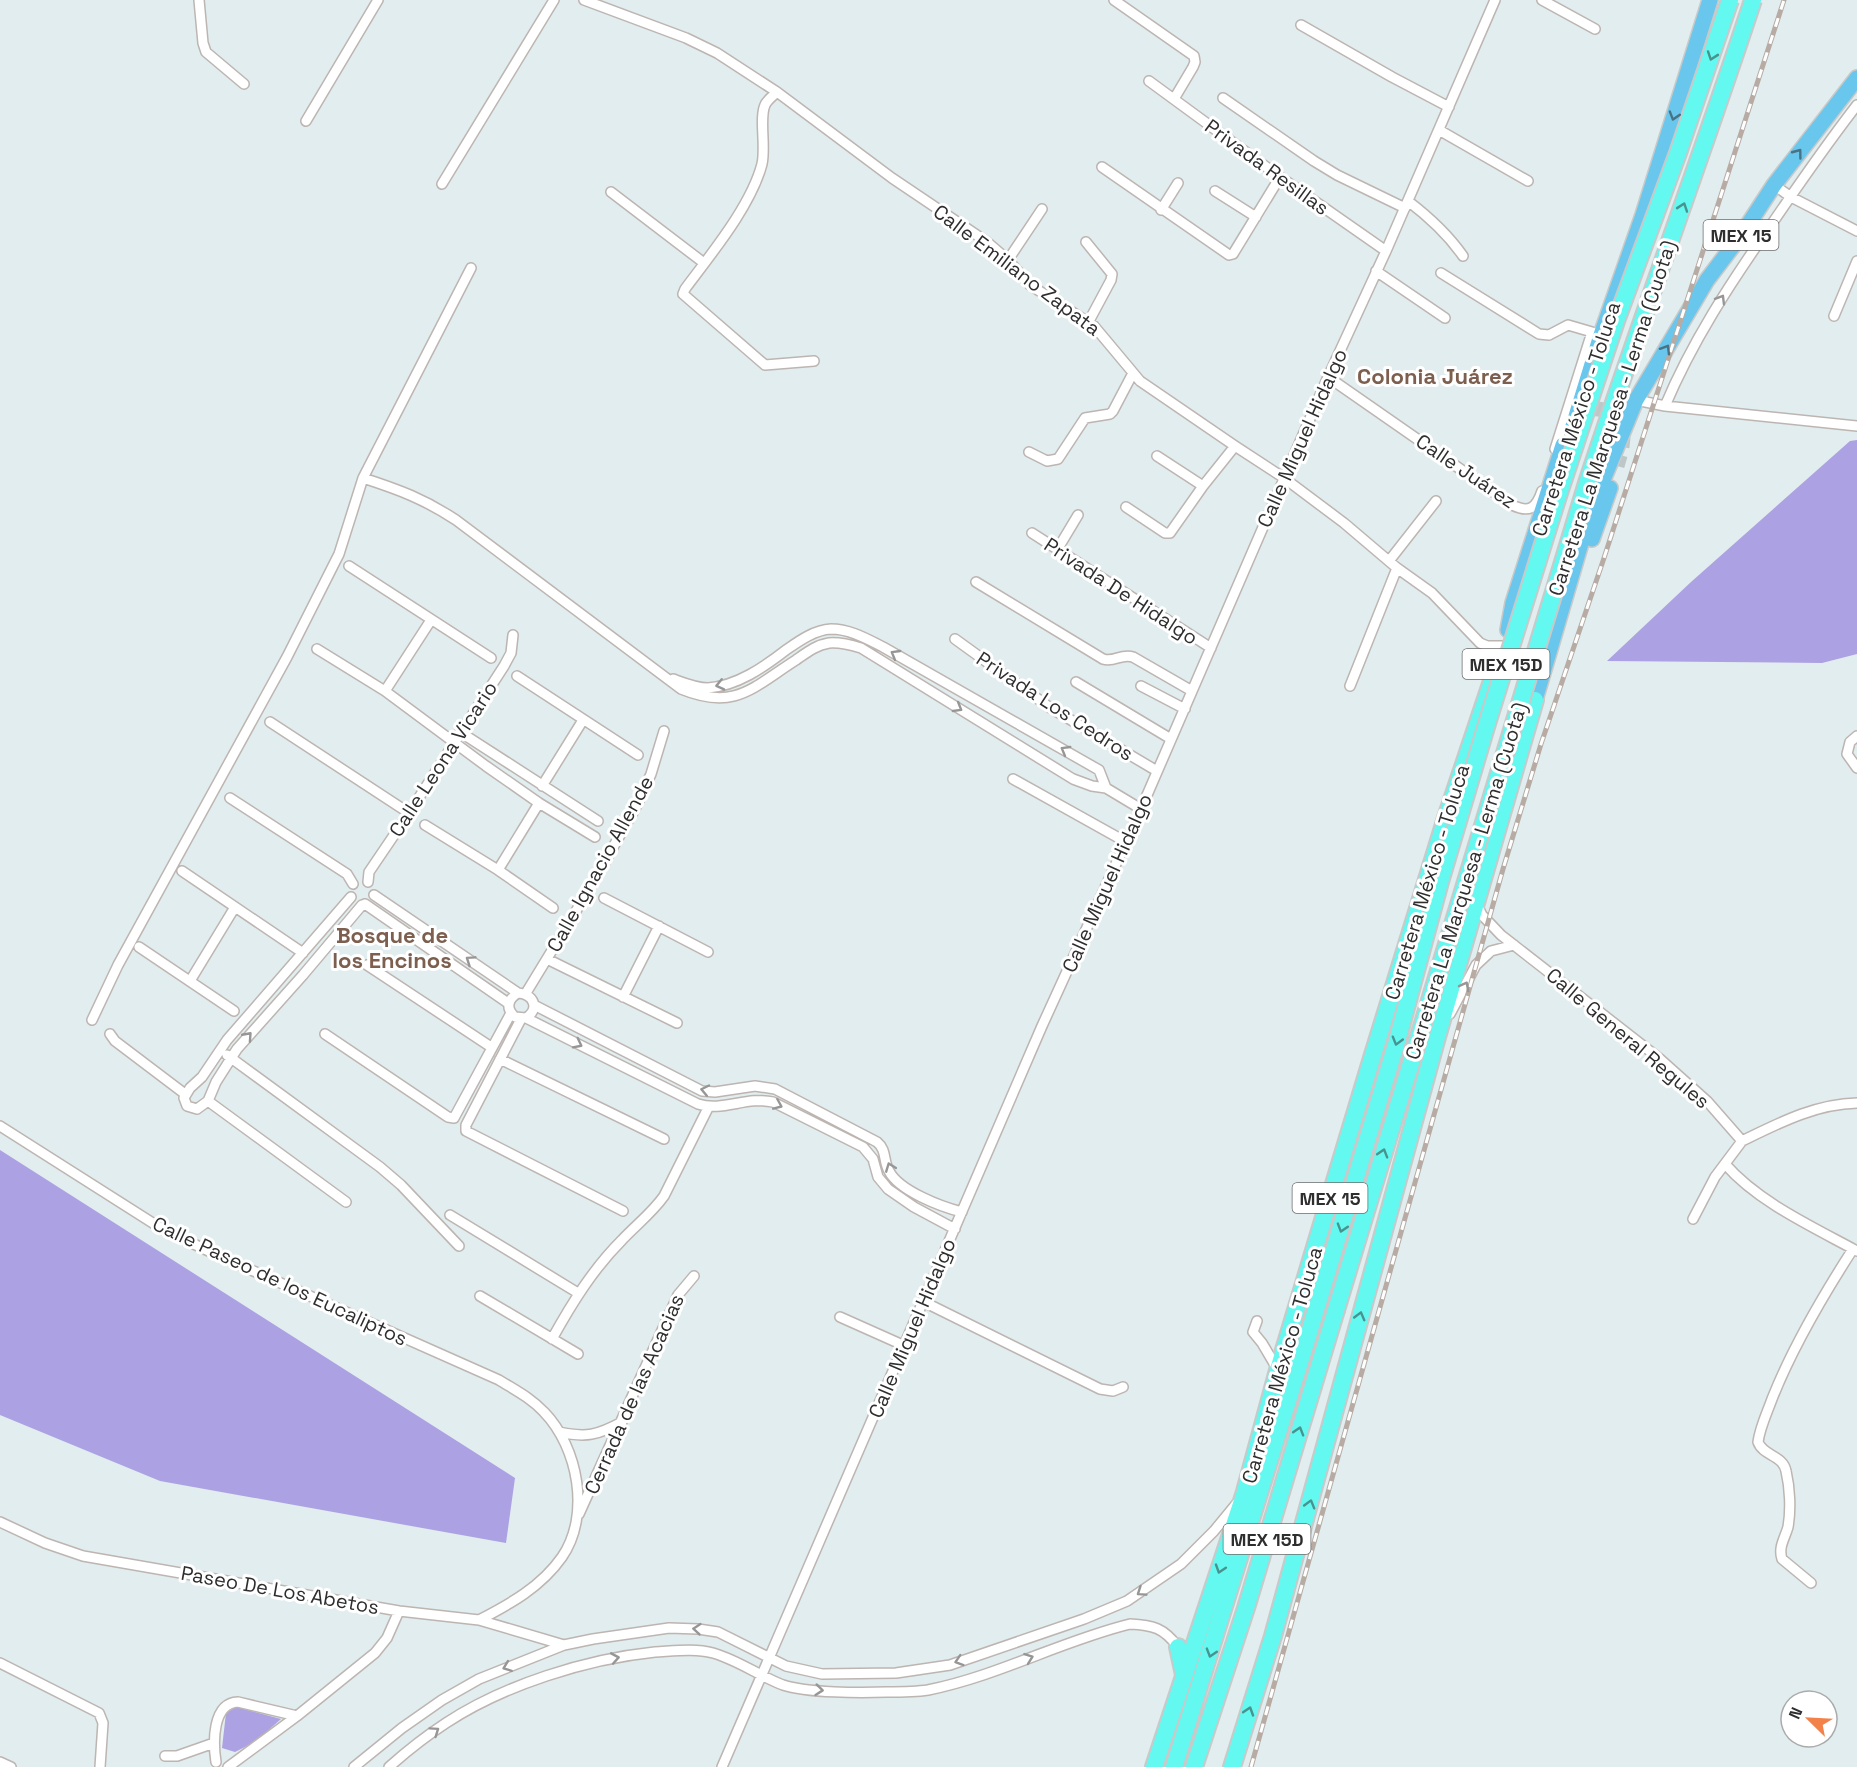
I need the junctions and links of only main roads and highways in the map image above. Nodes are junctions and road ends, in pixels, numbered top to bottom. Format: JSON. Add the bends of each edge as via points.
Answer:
{"nodes":[{"id":1,"x":1710,"y":0,"type":"edge"},
{"id":2,"x":1730,"y":0,"type":"edge"},
{"id":3,"x":1753,"y":0,"type":"edge"},
{"id":4,"x":1857,"y":78,"type":"edge"},
{"id":5,"x":1563,"y":445,"type":"tunnel mouth"},
{"id":6,"x":1617,"y":466,"type":"tunnel mouth"},
{"id":7,"x":1506,"y":638,"type":"junction"},
{"id":8,"x":1535,"y":700,"type":"junction"},
{"id":9,"x":1246,"y":1608,"type":"junction"},
{"id":10,"x":1178,"y":1647,"type":"road end"},
{"id":11,"x":1185,"y":1677,"type":"junction"},
{"id":12,"x":1154,"y":1767,"type":"edge"},
{"id":13,"x":1174,"y":1767,"type":"edge"},
{"id":14,"x":1194,"y":1767,"type":"edge"},
{"id":15,"x":1205,"y":1767,"type":"edge"},
{"id":16,"x":1232,"y":1767,"type":"edge"}],
"edges":[{"from":1,"to":7,"type":"main road","name":"Carretera México - Toluca","number":"MEX 15","one_way":true,"via":[[1643,216],[1597,334]]},
{"from":2,"to":13,"type":"highway","name":"Carretera La Marquesa - Lerma (Cuota)","number":"MEX 15D","one_way":true,"bridge":true,"via":[[1559,493],[1479,749],[1359,1171]]},
{"from":9,"to":3,"type":"highway","name":"Carretera La Marquesa - Lerma (Cuota)","number":"MEX 15D","one_way":true,"bridge":true,"via":[[1587,483]]},
{"from":8,"to":4,"type":"main road","number":"MEX 15","one_way":true,"via":[[1591,509],[1636,399],[1707,279]]},
{"from":5,"to":7,"type":"main road","via":[[1513,603]]},
{"from":6,"to":8,"type":"main road","via":[[1564,628]]},
{"from":7,"to":11,"type":"highway","name":"Carretera México - Toluca","number":"MEX 15","one_way":true,"via":[[1446,818],[1278,1370],[1244,1495]]},
{"from":16,"to":8,"type":"highway","number":"MEX 15","one_way":true,"via":[[1279,1614],[1475,901]]},
{"from":9,"to":14,"type":"highway","name":"Carretera La Marquesa - Lerma (Cuota)","number":"MEX 15D"},
{"from":9,"to":15,"type":"highway","via":[[1224,1708]]},
{"from":10,"to":11,"type":"highway"},
{"from":11,"to":12,"type":"highway","name":"Carretera México - Toluca","number":"MEX 15"}]}
